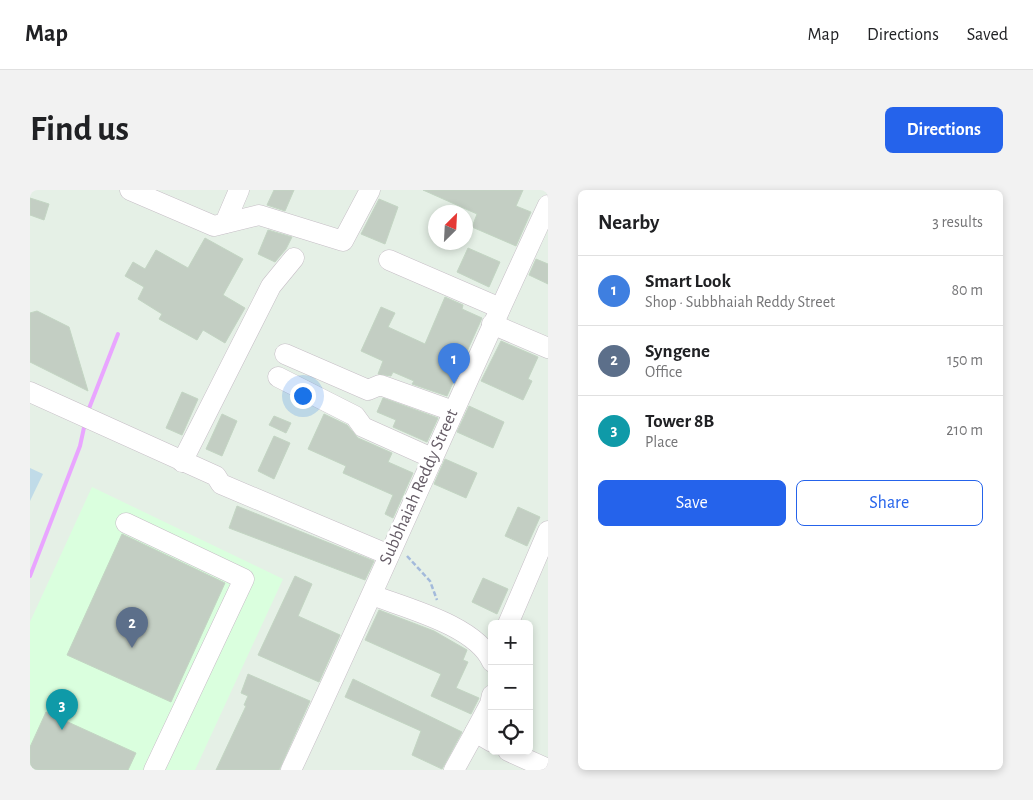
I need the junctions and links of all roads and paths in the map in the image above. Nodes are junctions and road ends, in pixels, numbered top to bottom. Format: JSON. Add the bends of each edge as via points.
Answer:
{"nodes":[{"id":1,"x":130,"y":190,"type":"edge"},
{"id":2,"x":239,"y":190,"type":"edge"},
{"id":3,"x":370,"y":190,"type":"edge"},
{"id":4,"x":548,"y":205,"type":"edge"},
{"id":5,"x":225,"y":223,"type":"junction"},
{"id":6,"x":294,"y":258,"type":"dead end"},
{"id":7,"x":389,"y":260,"type":"dead end"},
{"id":8,"x":496,"y":316,"type":"junction"},
{"id":9,"x":548,"y":348,"type":"edge"},
{"id":10,"x":285,"y":354,"type":"dead end"},
{"id":11,"x":278,"y":378,"type":"dead end"},
{"id":12,"x":30,"y":392,"type":"edge"},
{"id":13,"x":453,"y":411,"type":"junction"},
{"id":14,"x":432,"y":458,"type":"junction"},
{"id":15,"x":182,"y":462,"type":"junction"},
{"id":16,"x":126,"y":523,"type":"dead end"},
{"id":17,"x":548,"y":531,"type":"edge"},
{"id":18,"x":395,"y":552,"type":"junction"},
{"id":19,"x":372,"y":595,"type":"junction"},
{"id":20,"x":510,"y":620,"type":"edge"},
{"id":21,"x":451,"y":626,"type":"junction"},
{"id":22,"x":488,"y":653,"type":"edge"},
{"id":23,"x":489,"y":710,"type":"edge"},
{"id":24,"x":483,"y":737,"type":"edge"},
{"id":25,"x":516,"y":755,"type":"edge"},
{"id":26,"x":539,"y":767,"type":"edge"},
{"id":27,"x":154,"y":770,"type":"edge"},
{"id":28,"x":291,"y":770,"type":"edge"},
{"id":29,"x":454,"y":770,"type":"edge"}],
"edges":[{"from":1,"to":5,"type":"street","via":[[214,226]]},
{"from":2,"to":5,"type":"street"},
{"from":3,"to":5,"type":"street","via":[[343,242],[259,215]]},
{"from":4,"to":8,"type":"street","name":"Subbhaiah Reddy Street"},
{"from":6,"to":15,"type":"street","via":[[272,286]]},
{"from":7,"to":8,"type":"street"},
{"from":8,"to":9,"type":"street"},
{"from":8,"to":13,"type":"street","name":"Subbhaiah Reddy Street"},
{"from":10,"to":13,"type":"street","via":[[368,390],[380,384]]},
{"from":11,"to":14,"type":"street","via":[[355,416],[363,427]]},
{"from":12,"to":15,"type":"street"},
{"from":13,"to":14,"type":"street","name":"Subbhaiah Reddy Street"},
{"from":14,"to":18,"type":"street","name":"Subbhaiah Reddy Street"},
{"from":15,"to":18,"type":"street","via":[[216,476],[225,476]]},
{"from":16,"to":27,"type":"street","via":[[244,579]]},
{"from":17,"to":20,"type":"street"},
{"from":18,"to":19,"type":"street","name":"Subbhaiah Reddy Street"},
{"from":18,"to":21,"type":"path","via":[[430,581],[436,600]]},
{"from":19,"to":21,"type":"street"},
{"from":19,"to":28,"type":"street","name":"Subbhaiah Reddy Street"},
{"from":21,"to":22,"type":"street"},
{"from":23,"to":24,"type":"street"},
{"from":24,"to":29,"type":"street"},
{"from":25,"to":26,"type":"street"}]}
